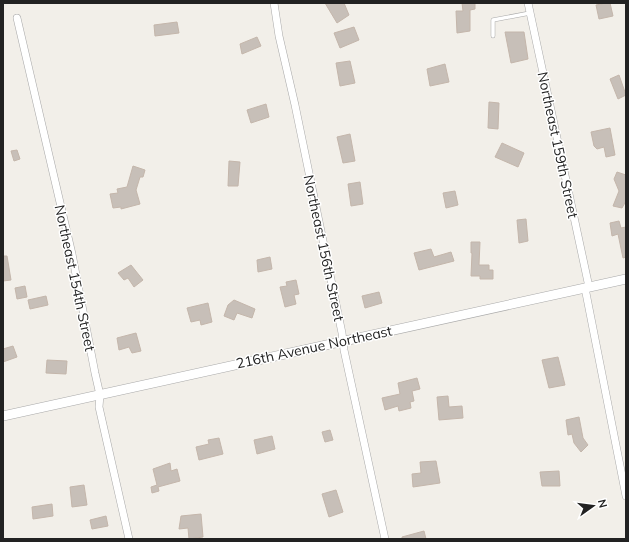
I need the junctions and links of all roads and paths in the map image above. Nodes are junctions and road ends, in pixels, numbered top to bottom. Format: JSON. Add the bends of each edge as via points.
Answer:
{"nodes":[{"id":1,"x":274,"y":3,"type":"edge"},
{"id":2,"x":528,"y":3,"type":"edge"},
{"id":3,"x":530,"y":13,"type":"junction"},
{"id":4,"x":17,"y":18,"type":"dead end"},
{"id":5,"x":493,"y":36,"type":"dead end"},
{"id":6,"x":626,"y":279,"type":"edge"},
{"id":7,"x":587,"y":287,"type":"junction"},
{"id":8,"x":343,"y":341,"type":"junction"},
{"id":9,"x":100,"y":395,"type":"junction"},
{"id":10,"x":3,"y":416,"type":"edge"},
{"id":11,"x":626,"y":496,"type":"edge"},
{"id":12,"x":129,"y":539,"type":"edge"},
{"id":13,"x":386,"y":539,"type":"edge"}],
"edges":[{"from":1,"to":8,"type":"street","name":"Northeast 156th Street"},
{"from":2,"to":3,"type":"street","name":"Northeast 159th Street"},
{"from":3,"to":5,"type":"lane","via":[[493,20]]},
{"from":3,"to":7,"type":"street","name":"Northeast 159th Street"},
{"from":4,"to":9,"type":"street","name":"Northeast 154th Street","via":[[72,254]]},
{"from":6,"to":7,"type":"street","name":"216th Avenue Northeast"},
{"from":7,"to":8,"type":"street","name":"216th Avenue Northeast"},
{"from":7,"to":11,"type":"street","name":"Northeast 159th Street"},
{"from":8,"to":9,"type":"street","name":"216th Avenue Northeast"},
{"from":8,"to":13,"type":"street","name":"Northeast 156th Street"},
{"from":9,"to":10,"type":"street","name":"216th Avenue Northeast"},
{"from":9,"to":12,"type":"street","name":"Northeast 154th Street","via":[[100,407]]}]}
